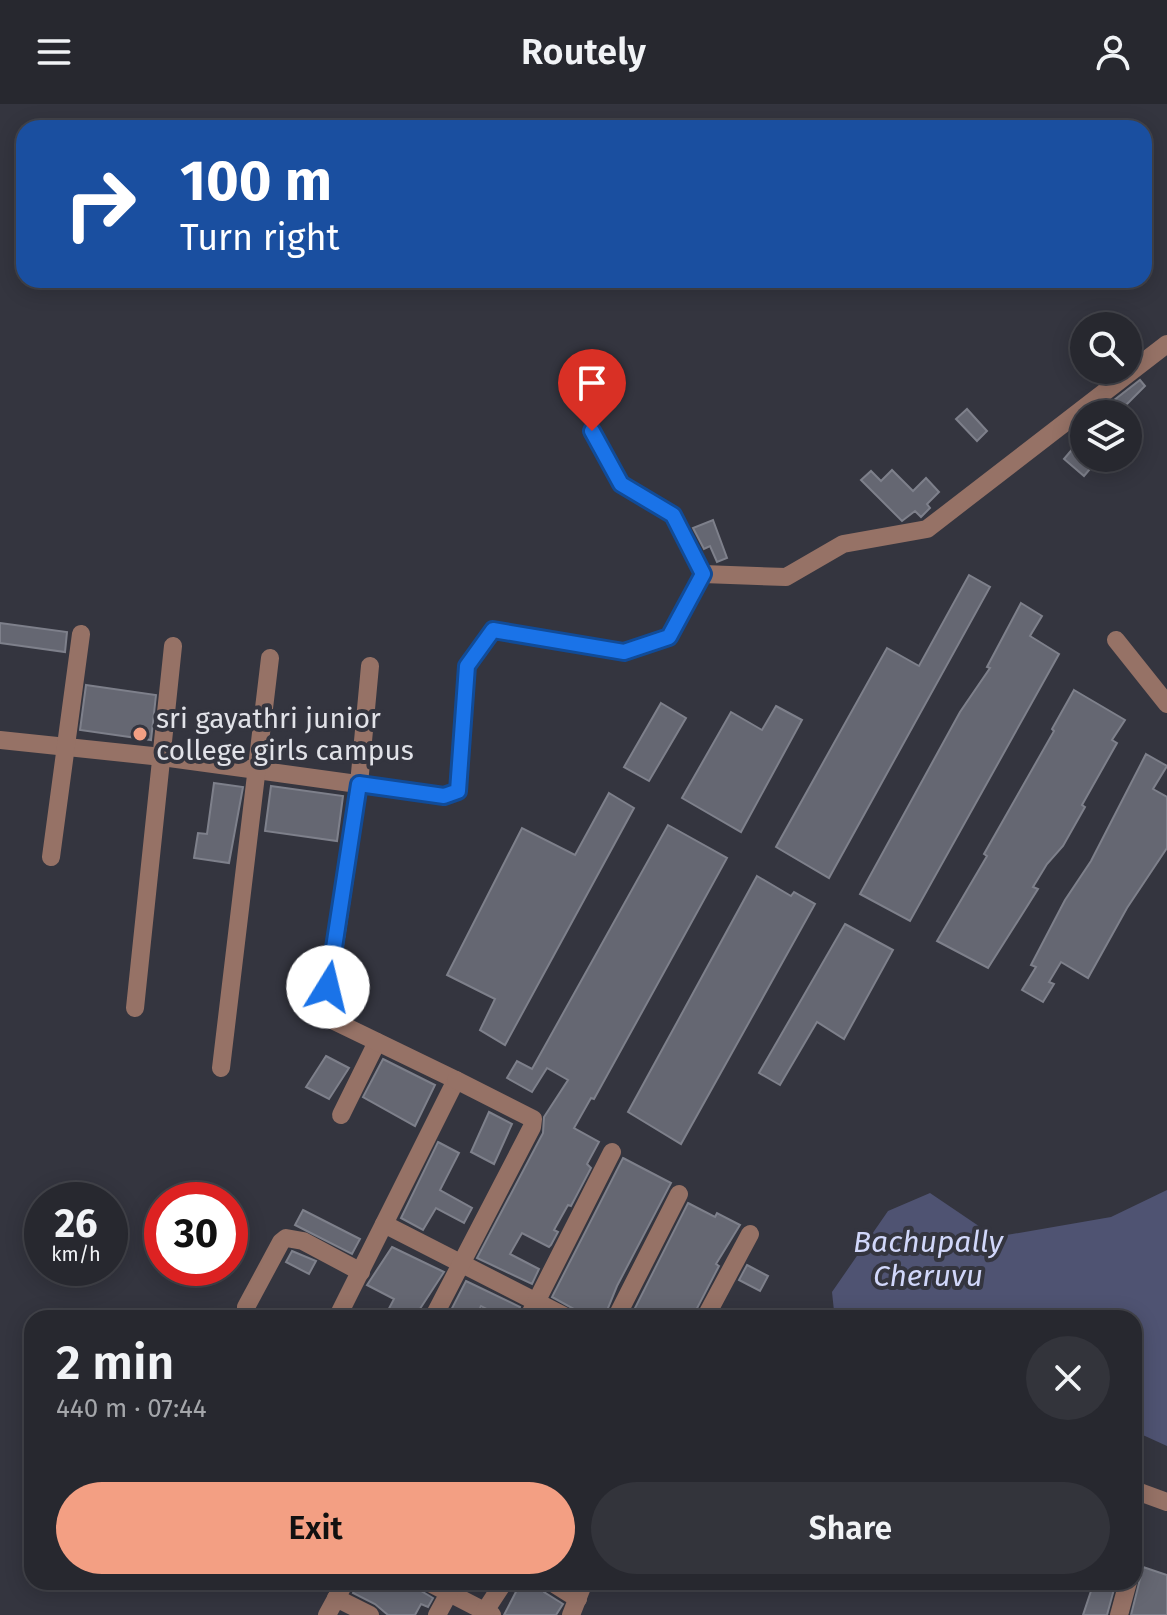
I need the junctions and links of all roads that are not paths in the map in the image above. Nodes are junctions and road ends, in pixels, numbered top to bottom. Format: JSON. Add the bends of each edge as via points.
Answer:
{"nodes":[{"id":1,"x":1167,"y":344,"type":"edge"},
{"id":2,"x":592,"y":431,"type":"dead end"},
{"id":3,"x":703,"y":574,"type":"junction"},
{"id":4,"x":81,"y":634,"type":"dead end"},
{"id":5,"x":1116,"y":640,"type":"dead end"},
{"id":6,"x":173,"y":646,"type":"dead end"},
{"id":7,"x":270,"y":658,"type":"dead end"},
{"id":8,"x":370,"y":666,"type":"dead end"},
{"id":9,"x":1167,"y":704,"type":"edge"},
{"id":10,"x":0,"y":740,"type":"edge"},
{"id":11,"x":67,"y":746,"type":"junction"},
{"id":12,"x":162,"y":757,"type":"junction"},
{"id":13,"x":258,"y":770,"type":"junction"},
{"id":14,"x":359,"y":784,"type":"junction"},
{"id":15,"x":51,"y":857,"type":"dead end"},
{"id":16,"x":135,"y":1008,"type":"dead end"},
{"id":17,"x":377,"y":1042,"type":"junction"},
{"id":18,"x":221,"y":1068,"type":"dead end"},
{"id":19,"x":456,"y":1080,"type":"junction"},
{"id":20,"x":341,"y":1115,"type":"dead end"},
{"id":21,"x":612,"y":1152,"type":"dead end"},
{"id":22,"x":679,"y":1194,"type":"dead end"},
{"id":23,"x":384,"y":1224,"type":"junction"},
{"id":24,"x":750,"y":1234,"type":"dead end"},
{"id":25,"x":460,"y":1264,"type":"junction"},
{"id":26,"x":361,"y":1272,"type":"junction"},
{"id":27,"x":246,"y":1307,"type":"dead end"},
{"id":28,"x":341,"y":1310,"type":"edge"},
{"id":29,"x":437,"y":1310,"type":"edge"},
{"id":30,"x":532,"y":1310,"type":"edge"},
{"id":31,"x":620,"y":1310,"type":"edge"},
{"id":32,"x":709,"y":1310,"type":"edge"},
{"id":33,"x":1142,"y":1493,"type":"edge"},
{"id":34,"x":1167,"y":1502,"type":"edge"},
{"id":35,"x":443,"y":1590,"type":"edge"},
{"id":36,"x":500,"y":1590,"type":"edge"},
{"id":37,"x":1126,"y":1590,"type":"edge"},
{"id":38,"x":449,"y":1593,"type":"junction"},
{"id":39,"x":336,"y":1598,"type":"edge"},
{"id":40,"x":489,"y":1613,"type":"edge"},
{"id":41,"x":370,"y":1615,"type":"edge"},
{"id":42,"x":437,"y":1615,"type":"edge"},
{"id":43,"x":1119,"y":1615,"type":"edge"}],
"edges":[{"from":1,"to":3,"type":"street","via":[[927,529],[843,544],[786,577]]},
{"from":2,"to":3,"type":"street","via":[[621,484],[673,515]]},
{"from":3,"to":14,"type":"street","via":[[669,637],[624,652],[493,630],[467,666],[458,791],[444,796]]},
{"from":4,"to":11,"type":"street"},
{"from":5,"to":9,"type":"street"},
{"from":6,"to":12,"type":"street"},
{"from":7,"to":13,"type":"street"},
{"from":8,"to":14,"type":"street"},
{"from":10,"to":11,"type":"street"},
{"from":11,"to":12,"type":"street"},
{"from":11,"to":15,"type":"street"},
{"from":12,"to":13,"type":"street"},
{"from":12,"to":16,"type":"street"},
{"from":13,"to":14,"type":"street"},
{"from":13,"to":18,"type":"street"},
{"from":14,"to":17,"type":"street","via":[[325,1012]]},
{"from":17,"to":19,"type":"street"},
{"from":17,"to":20,"type":"street"},
{"from":19,"to":23,"type":"street"},
{"from":19,"to":25,"type":"street","via":[[533,1119]]},
{"from":21,"to":30,"type":"street"},
{"from":22,"to":31,"type":"street"},
{"from":23,"to":25,"type":"street"},
{"from":23,"to":26,"type":"street"},
{"from":24,"to":32,"type":"street"},
{"from":25,"to":29,"type":"street"},
{"from":25,"to":30,"type":"street"},
{"from":26,"to":27,"type":"street","via":[[303,1241],[286,1238]]},
{"from":26,"to":28,"type":"street"},
{"from":33,"to":34,"type":"street"},
{"from":35,"to":38,"type":"street"},
{"from":36,"to":40,"type":"street"},
{"from":37,"to":43,"type":"street"},
{"from":38,"to":40,"type":"street"},
{"from":38,"to":42,"type":"street"},
{"from":39,"to":41,"type":"street"}]}
